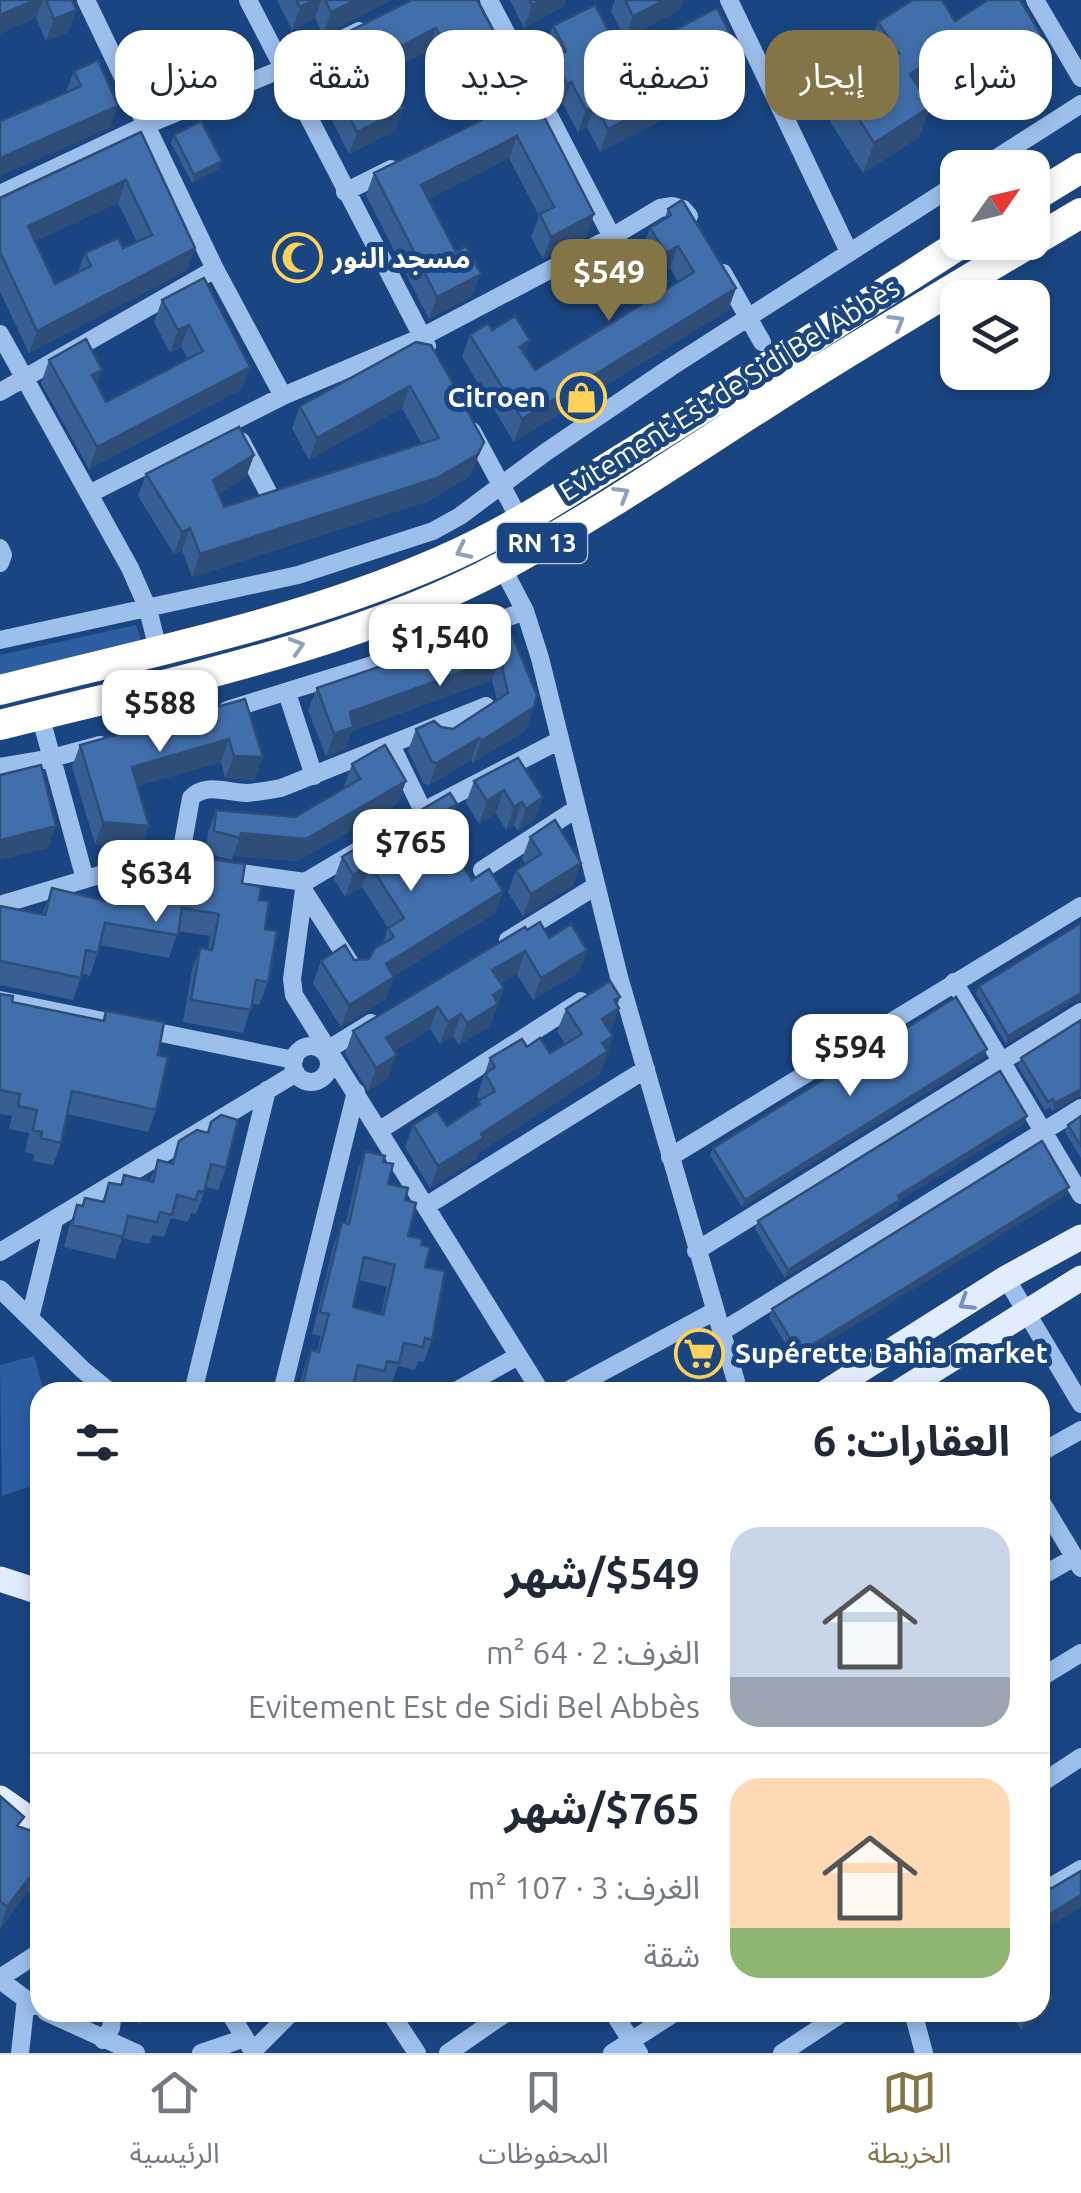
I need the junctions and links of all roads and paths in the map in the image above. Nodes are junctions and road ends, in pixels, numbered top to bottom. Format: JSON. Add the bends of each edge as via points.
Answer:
{"nodes":[{"id":1,"x":86,"y":0,"type":"edge"},
{"id":2,"x":248,"y":0,"type":"edge"},
{"id":3,"x":488,"y":0,"type":"edge"},
{"id":4,"x":729,"y":0,"type":"edge"},
{"id":5,"x":1035,"y":0,"type":"edge"},
{"id":6,"x":368,"y":26,"type":"edge"},
{"id":7,"x":360,"y":30,"type":"edge"},
{"id":8,"x":504,"y":30,"type":"edge"},
{"id":9,"x":274,"y":54,"type":"edge"},
{"id":10,"x":274,"y":73,"type":"edge"},
{"id":11,"x":1081,"y":78,"type":"edge"},
{"id":12,"x":1081,"y":104,"type":"edge"},
{"id":13,"x":307,"y":120,"type":"edge"},
{"id":14,"x":552,"y":120,"type":"edge"},
{"id":15,"x":144,"y":126,"type":"junction"},
{"id":16,"x":1009,"y":150,"type":"edge"},
{"id":17,"x":416,"y":157,"type":"edge"},
{"id":18,"x":1081,"y":168,"type":"edge"},
{"id":19,"x":1050,"y":187,"type":"edge"},
{"id":20,"x":344,"y":192,"type":"junction"},
{"id":21,"x":940,"y":193,"type":"edge"},
{"id":22,"x":0,"y":194,"type":"edge"},
{"id":23,"x":1081,"y":213,"type":"edge"},
{"id":24,"x":698,"y":230,"type":"edge"},
{"id":25,"x":1050,"y":231,"type":"edge"},
{"id":26,"x":612,"y":237,"type":"junction"},
{"id":27,"x":848,"y":252,"type":"junction"},
{"id":28,"x":714,"y":257,"type":"edge"},
{"id":29,"x":940,"y":257,"type":"edge"},
{"id":30,"x":1002,"y":260,"type":"edge"},
{"id":31,"x":215,"y":269,"type":"junction"},
{"id":32,"x":747,"y":318,"type":"junction"},
{"id":33,"x":0,"y":334,"type":"edge"},
{"id":34,"x":422,"y":337,"type":"junction"},
{"id":35,"x":762,"y":342,"type":"junction"},
{"id":36,"x":796,"y":349,"type":"junction"},
{"id":37,"x":440,"y":370,"type":"edge"},
{"id":38,"x":760,"y":374,"type":"junction"},
{"id":39,"x":25,"y":378,"type":"junction"},
{"id":40,"x":0,"y":392,"type":"edge"},
{"id":41,"x":284,"y":396,"type":"junction"},
{"id":42,"x":466,"y":419,"type":"edge"},
{"id":43,"x":231,"y":421,"type":"junction"},
{"id":44,"x":501,"y":485,"type":"junction"},
{"id":45,"x":90,"y":494,"type":"junction"},
{"id":46,"x":269,"y":494,"type":"edge"},
{"id":47,"x":520,"y":520,"type":"junction"},
{"id":48,"x":0,"y":548,"type":"edge"},
{"id":49,"x":0,"y":563,"type":"edge"},
{"id":50,"x":502,"y":566,"type":"junction"},
{"id":51,"x":148,"y":608,"type":"junction"},
{"id":52,"x":525,"y":611,"type":"junction"},
{"id":53,"x":0,"y":640,"type":"edge"},
{"id":54,"x":158,"y":650,"type":"junction"},
{"id":55,"x":0,"y":690,"type":"edge"},
{"id":56,"x":288,"y":693,"type":"junction"},
{"id":57,"x":486,"y":706,"type":"edge"},
{"id":58,"x":215,"y":713,"type":"edge"},
{"id":59,"x":40,"y":715,"type":"junction"},
{"id":60,"x":0,"y":725,"type":"edge"},
{"id":61,"x":124,"y":738,"type":"edge"},
{"id":62,"x":560,"y":740,"type":"junction"},
{"id":63,"x":391,"y":745,"type":"junction"},
{"id":64,"x":52,"y":758,"type":"junction"},
{"id":65,"x":0,"y":767,"type":"edge"},
{"id":66,"x":314,"y":776,"type":"junction"},
{"id":67,"x":576,"y":809,"type":"junction"},
{"id":68,"x":424,"y":811,"type":"junction"},
{"id":69,"x":406,"y":821,"type":"edge"},
{"id":70,"x":373,"y":842,"type":"edge"},
{"id":71,"x":209,"y":868,"type":"edge"},
{"id":72,"x":482,"y":870,"type":"edge"},
{"id":73,"x":84,"y":879,"type":"junction"},
{"id":74,"x":305,"y":886,"type":"junction"},
{"id":75,"x":596,"y":886,"type":"junction"},
{"id":76,"x":0,"y":904,"type":"edge"},
{"id":77,"x":1081,"y":906,"type":"edge"},
{"id":78,"x":496,"y":947,"type":"edge"},
{"id":79,"x":355,"y":970,"type":"edge"},
{"id":80,"x":619,"y":977,"type":"junction"},
{"id":81,"x":954,"y":982,"type":"junction"},
{"id":82,"x":0,"y":1000,"type":"edge"},
{"id":83,"x":1081,"y":1012,"type":"edge"},
{"id":84,"x":379,"y":1018,"type":"edge"},
{"id":85,"x":327,"y":1050,"type":"junction"},
{"id":86,"x":1002,"y":1062,"type":"junction"},
{"id":87,"x":295,"y":1066,"type":"junction"},
{"id":88,"x":646,"y":1069,"type":"junction"},
{"id":89,"x":267,"y":1090,"type":"junction"},
{"id":90,"x":356,"y":1092,"type":"junction"},
{"id":91,"x":1081,"y":1108,"type":"edge"},
{"id":92,"x":380,"y":1130,"type":"junction"},
{"id":93,"x":1044,"y":1131,"type":"junction"},
{"id":94,"x":670,"y":1157,"type":"junction"},
{"id":95,"x":1081,"y":1194,"type":"edge"},
{"id":96,"x":426,"y":1206,"type":"junction"},
{"id":97,"x":54,"y":1221,"type":"junction"},
{"id":98,"x":1081,"y":1236,"type":"edge"},
{"id":99,"x":696,"y":1251,"type":"junction"},
{"id":100,"x":0,"y":1252,"type":"edge"},
{"id":101,"x":1006,"y":1278,"type":"junction"},
{"id":102,"x":1081,"y":1278,"type":"edge"},
{"id":103,"x":0,"y":1289,"type":"edge"},
{"id":104,"x":715,"y":1311,"type":"junction"},
{"id":105,"x":1026,"y":1313,"type":"junction"},
{"id":106,"x":30,"y":1318,"type":"junction"},
{"id":107,"x":720,"y":1332,"type":"junction"},
{"id":108,"x":518,"y":1356,"type":"junction"},
{"id":109,"x":99,"y":1382,"type":"edge"},
{"id":110,"x":195,"y":1382,"type":"edge"},
{"id":111,"x":284,"y":1382,"type":"edge"},
{"id":112,"x":472,"y":1382,"type":"edge"},
{"id":113,"x":535,"y":1382,"type":"edge"},
{"id":114,"x":584,"y":1382,"type":"edge"},
{"id":115,"x":736,"y":1382,"type":"edge"},
{"id":116,"x":842,"y":1382,"type":"edge"},
{"id":117,"x":915,"y":1382,"type":"edge"},
{"id":118,"x":1081,"y":1404,"type":"edge"},
{"id":119,"x":1081,"y":1430,"type":"edge"},
{"id":120,"x":1050,"y":1447,"type":"edge"},
{"id":121,"x":1050,"y":1516,"type":"edge"},
{"id":122,"x":1078,"y":1562,"type":"edge"},
{"id":123,"x":1050,"y":1574,"type":"edge"},
{"id":124,"x":0,"y":1579,"type":"edge"},
{"id":125,"x":30,"y":1589,"type":"edge"},
{"id":126,"x":1081,"y":1652,"type":"edge"},
{"id":127,"x":1050,"y":1672,"type":"edge"},
{"id":128,"x":1081,"y":1757,"type":"edge"},
{"id":129,"x":1050,"y":1777,"type":"edge"},
{"id":130,"x":0,"y":1798,"type":"edge"},
{"id":131,"x":30,"y":1819,"type":"edge"},
{"id":132,"x":1081,"y":1869,"type":"edge"},
{"id":133,"x":1050,"y":1887,"type":"edge"},
{"id":134,"x":30,"y":1959,"type":"edge"},
{"id":135,"x":0,"y":1979,"type":"edge"},
{"id":136,"x":30,"y":2002,"type":"edge"},
{"id":137,"x":31,"y":2022,"type":"edge"},
{"id":138,"x":67,"y":2022,"type":"edge"},
{"id":139,"x":112,"y":2022,"type":"edge"},
{"id":140,"x":235,"y":2022,"type":"edge"},
{"id":141,"x":280,"y":2022,"type":"edge"},
{"id":142,"x":397,"y":2022,"type":"edge"},
{"id":143,"x":494,"y":2022,"type":"edge"},
{"id":144,"x":620,"y":2022,"type":"edge"},
{"id":145,"x":664,"y":2022,"type":"edge"},
{"id":146,"x":814,"y":2022,"type":"edge"},
{"id":147,"x":915,"y":2022,"type":"edge"},
{"id":148,"x":103,"y":2040,"type":"junction"},
{"id":149,"x":251,"y":2047,"type":"edge"},
{"id":150,"x":635,"y":2047,"type":"edge"},
{"id":151,"x":20,"y":2053,"type":"edge"},
{"id":152,"x":136,"y":2053,"type":"edge"},
{"id":153,"x":201,"y":2053,"type":"edge"},
{"id":154,"x":417,"y":2053,"type":"edge"},
{"id":155,"x":448,"y":2053,"type":"edge"},
{"id":156,"x":612,"y":2053,"type":"edge"},
{"id":157,"x":782,"y":2053,"type":"edge"},
{"id":158,"x":924,"y":2053,"type":"edge"}],
"edges":[{"from":1,"to":15,"type":"street"},
{"from":2,"to":9,"type":"street"},
{"from":3,"to":8,"type":"street"},
{"from":4,"to":27,"type":"street"},
{"from":5,"to":11,"type":"street"},
{"from":6,"to":7,"type":"street"},
{"from":10,"to":15,"type":"street"},
{"from":12,"to":16,"type":"street"},
{"from":13,"to":20,"type":"street"},
{"from":14,"to":26,"type":"street"},
{"from":15,"to":22,"type":"street"},
{"from":15,"to":31,"type":"street"},
{"from":17,"to":20,"type":"street"},
{"from":18,"to":19,"type":"highway"},
{"from":20,"to":34,"type":"street"},
{"from":21,"to":27,"type":"street"},
{"from":23,"to":25,"type":"highway","name":"Evitement Est de Sidi Bel Abbès","number":"RN 13"},
{"from":24,"to":26,"type":"street","via":[[672,206]]},
{"from":26,"to":34,"type":"street"},
{"from":27,"to":32,"type":"street"},
{"from":28,"to":32,"type":"street"},
{"from":29,"to":36,"type":"highway","name":"Evitement Est de Sidi Bel Abbès","number":"RN 13"},
{"from":50,"to":30,"type":"highway","name":"Evitement Est de Sidi Bel Abbès","number":"RN 13","one_way":true},
{"from":31,"to":39,"type":"street"},
{"from":31,"to":41,"type":"street"},
{"from":32,"to":35,"type":"street"},
{"from":32,"to":44,"type":"street"},
{"from":33,"to":39,"type":"street"},
{"from":34,"to":37,"type":"street"},
{"from":34,"to":41,"type":"street"},
{"from":35,"to":36,"type":"street"},
{"from":35,"to":38,"type":"street"},
{"from":36,"to":38,"type":"highway","name":"Evitement Est de Sidi Bel Abbès","number":"RN 13"},
{"from":38,"to":47,"type":"highway","name":"Evitement Est de Sidi Bel Abbès","number":"RN 13"},
{"from":39,"to":40,"type":"street"},
{"from":39,"to":45,"type":"street"},
{"from":41,"to":43,"type":"street"},
{"from":42,"to":44,"type":"street"},
{"from":43,"to":45,"type":"street"},
{"from":43,"to":46,"type":"street"},
{"from":44,"to":47,"type":"street"},
{"from":44,"to":51,"type":"street","via":[[460,516],[400,544],[298,576]]},
{"from":45,"to":51,"type":"street"},
{"from":47,"to":54,"type":"highway","name":"Evitement Est de Sidi Bel Abbès","number":"RN 13","one_way":true,"via":[[446,559],[339,601]]},
{"from":48,"to":49,"type":"street"},
{"from":50,"to":52,"type":"street"},
{"from":59,"to":50,"type":"highway","name":"Evitement Est de Sidi Bel Abbès","number":"RN 13","one_way":true,"via":[[354,628]]},
{"from":51,"to":53,"type":"street"},
{"from":51,"to":54,"type":"street"},
{"from":52,"to":56,"type":"street"},
{"from":52,"to":62,"type":"street"},
{"from":54,"to":55,"type":"highway","name":"Evitement Est de Sidi Bel Abbès","number":"RN 13"},
{"from":56,"to":58,"type":"street"},
{"from":56,"to":66,"type":"street"},
{"from":57,"to":63,"type":"street"},
{"from":59,"to":60,"type":"highway","name":"Evitement Est de Sidi Bel Abbès","number":"RN 13"},
{"from":59,"to":64,"type":"street"},
{"from":61,"to":64,"type":"street"},
{"from":62,"to":67,"type":"street"},
{"from":62,"to":68,"type":"street"},
{"from":63,"to":66,"type":"street"},
{"from":63,"to":68,"type":"street"},
{"from":64,"to":65,"type":"street"},
{"from":64,"to":73,"type":"street"},
{"from":66,"to":73,"type":"street","via":[[260,792],[197,791],[184,865],[151,862]]},
{"from":67,"to":72,"type":"street"},
{"from":67,"to":75,"type":"street"},
{"from":68,"to":69,"type":"street"},
{"from":70,"to":74,"type":"street"},
{"from":71,"to":74,"type":"street"},
{"from":73,"to":76,"type":"street"},
{"from":74,"to":79,"type":"street"},
{"from":74,"to":85,"type":"street","via":[[292,987]]},
{"from":75,"to":78,"type":"street"},
{"from":75,"to":80,"type":"street"},
{"from":77,"to":81,"type":"street"},
{"from":80,"to":88,"type":"street"},
{"from":80,"to":92,"type":"street"},
{"from":81,"to":86,"type":"street"},
{"from":81,"to":94,"type":"street"},
{"from":82,"to":87,"type":"street"},
{"from":83,"to":86,"type":"street"},
{"from":84,"to":85,"type":"street"},
{"from":85,"to":87,"type":"street","via":[[307,1046]]},
{"from":85,"to":87,"type":"street","via":[[322,1078],[311,1082]]},
{"from":85,"to":90,"type":"street"},
{"from":86,"to":93,"type":"street"},
{"from":86,"to":99,"type":"street"},
{"from":87,"to":89,"type":"street"},
{"from":88,"to":94,"type":"street"},
{"from":88,"to":96,"type":"street"},
{"from":89,"to":97,"type":"street"},
{"from":89,"to":110,"type":"street"},
{"from":90,"to":92,"type":"street"},
{"from":90,"to":111,"type":"street"},
{"from":91,"to":93,"type":"street"},
{"from":92,"to":96,"type":"street"},
{"from":93,"to":95,"type":"street"},
{"from":93,"to":107,"type":"street"},
{"from":94,"to":99,"type":"street"},
{"from":96,"to":108,"type":"street"},
{"from":97,"to":100,"type":"street"},
{"from":97,"to":106,"type":"street"},
{"from":98,"to":101,"type":"main road"},
{"from":99,"to":104,"type":"street"},
{"from":101,"to":105,"type":"street"},
{"from":101,"to":116,"type":"main road","one_way":true},
{"from":102,"to":105,"type":"main road"},
{"from":103,"to":106,"type":"street"},
{"from":104,"to":107,"type":"street"},
{"from":104,"to":114,"type":"street"},
{"from":105,"to":117,"type":"main road"},
{"from":105,"to":118,"type":"street"},
{"from":106,"to":109,"type":"street"},
{"from":107,"to":115,"type":"street"},
{"from":108,"to":112,"type":"street"},
{"from":108,"to":113,"type":"street"},
{"from":119,"to":120,"type":"street"},
{"from":121,"to":122,"type":"street"},
{"from":122,"to":123,"type":"street"},
{"from":124,"to":125,"type":"main road"},
{"from":126,"to":127,"type":"street"},
{"from":128,"to":129,"type":"street"},
{"from":130,"to":131,"type":"main road"},
{"from":132,"to":133,"type":"street"},
{"from":134,"to":135,"type":"street"},
{"from":135,"to":136,"type":"street"},
{"from":137,"to":151,"type":"street"},
{"from":138,"to":148,"type":"street"},
{"from":139,"to":148,"type":"street"},
{"from":140,"to":149,"type":"street"},
{"from":141,"to":149,"type":"street"},
{"from":142,"to":154,"type":"street"},
{"from":143,"to":155,"type":"street"},
{"from":144,"to":150,"type":"street"},
{"from":145,"to":150,"type":"street"},
{"from":146,"to":157,"type":"street"},
{"from":147,"to":158,"type":"street"},
{"from":148,"to":152,"type":"street"},
{"from":149,"to":153,"type":"street"},
{"from":150,"to":156,"type":"street"}]}
